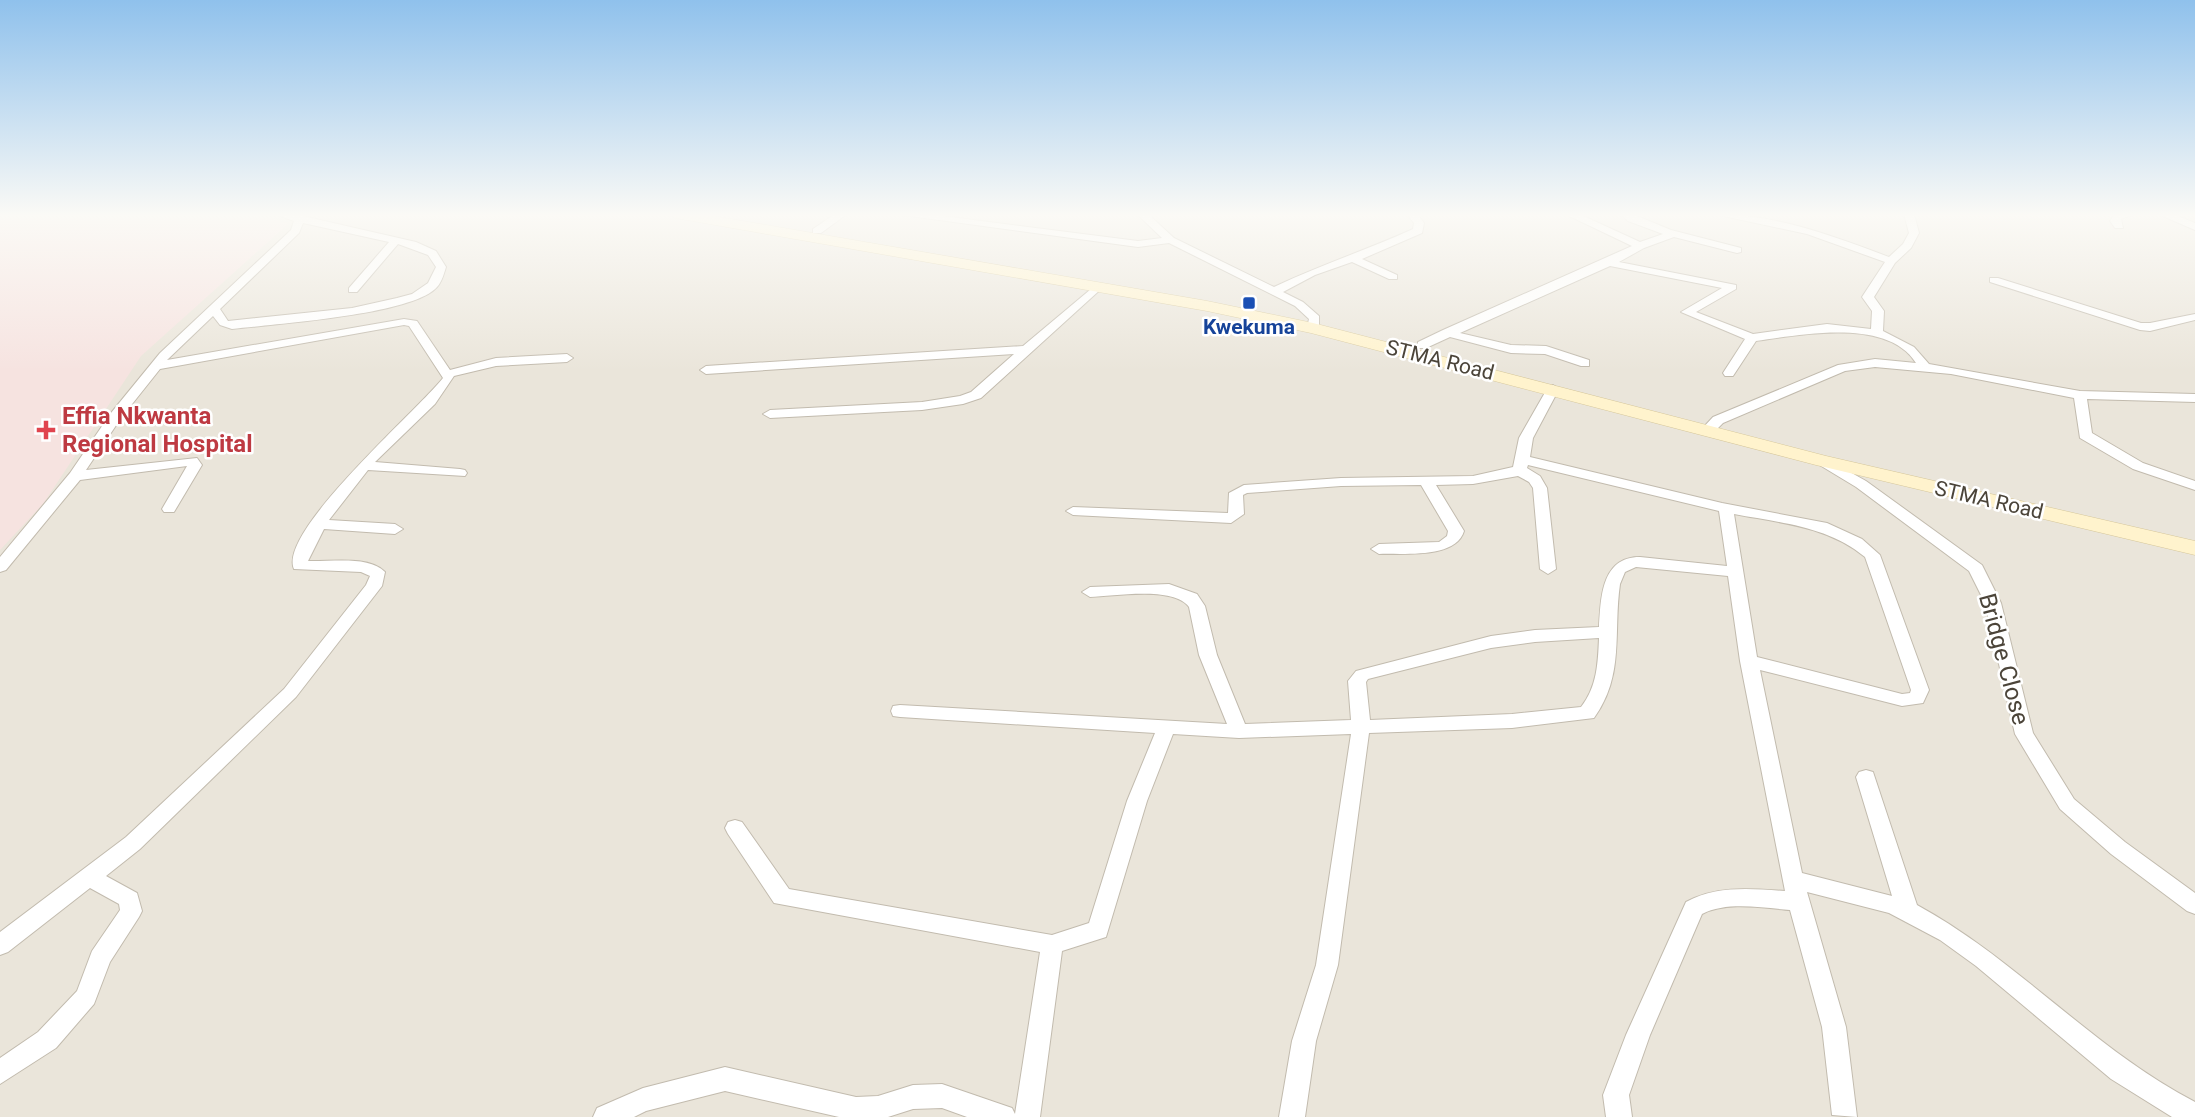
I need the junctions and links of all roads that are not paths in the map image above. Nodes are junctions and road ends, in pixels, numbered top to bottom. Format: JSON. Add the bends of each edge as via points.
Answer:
{"nodes":[{"id":1,"x":257,"y":266,"type":"edge"},
{"id":2,"x":374,"y":266,"type":"edge"},
{"id":3,"x":440,"y":266,"type":"edge"},
{"id":4,"x":975,"y":266,"type":"edge"},
{"id":5,"x":1007,"y":266,"type":"edge"},
{"id":6,"x":1224,"y":266,"type":"edge"},
{"id":7,"x":1330,"y":266,"type":"edge"},
{"id":8,"x":1370,"y":266,"type":"edge"},
{"id":9,"x":1602,"y":266,"type":"edge"},
{"id":10,"x":1625,"y":266,"type":"edge"},
{"id":11,"x":1888,"y":266,"type":"edge"},
{"id":12,"x":1393,"y":277,"type":"dead end"},
{"id":13,"x":1994,"y":280,"type":"dead end"},
{"id":14,"x":1097,"y":287,"type":"junction"},
{"id":15,"x":353,"y":290,"type":"dead end"},
{"id":16,"x":1275,"y":291,"type":"junction"},
{"id":17,"x":213,"y":308,"type":"junction"},
{"id":18,"x":2195,"y":317,"type":"edge"},
{"id":19,"x":1314,"y":323,"type":"junction"},
{"id":20,"x":1877,"y":333,"type":"junction"},
{"id":21,"x":1447,"y":334,"type":"junction"},
{"id":22,"x":1752,"y":338,"type":"junction"},
{"id":23,"x":1422,"y":345,"type":"junction"},
{"id":24,"x":1025,"y":351,"type":"junction"},
{"id":25,"x":567,"y":358,"type":"dead end"},
{"id":26,"x":1585,"y":363,"type":"dead end"},
{"id":27,"x":1923,"y":365,"type":"junction"},
{"id":28,"x":156,"y":366,"type":"junction"},
{"id":29,"x":706,"y":370,"type":"dead end"},
{"id":30,"x":1729,"y":373,"type":"dead end"},
{"id":31,"x":449,"y":374,"type":"junction"},
{"id":32,"x":1553,"y":389,"type":"junction"},
{"id":33,"x":2080,"y":395,"type":"junction"},
{"id":34,"x":2193,"y":399,"type":"edge"},
{"id":35,"x":769,"y":414,"type":"dead end"},
{"id":36,"x":1709,"y":427,"type":"junction"},
{"id":37,"x":1823,"y":461,"type":"junction"},
{"id":38,"x":1521,"y":464,"type":"junction"},
{"id":39,"x":364,"y":465,"type":"junction"},
{"id":40,"x":460,"y":473,"type":"dead end"},
{"id":41,"x":75,"y":476,"type":"junction"},
{"id":42,"x":1426,"y":481,"type":"junction"},
{"id":43,"x":2195,"y":486,"type":"edge"},
{"id":44,"x":1726,"y":508,"type":"junction"},
{"id":45,"x":169,"y":509,"type":"dead end"},
{"id":46,"x":1073,"y":512,"type":"dead end"},
{"id":47,"x":321,"y":524,"type":"junction"},
{"id":48,"x":395,"y":529,"type":"dead end"},
{"id":49,"x":2195,"y":540,"type":"edge"},
{"id":50,"x":2195,"y":548,"type":"edge"},
{"id":51,"x":1379,"y":549,"type":"dead end"},
{"id":52,"x":0,"y":567,"type":"edge"},
{"id":53,"x":1548,"y":569,"type":"dead end"},
{"id":54,"x":1735,"y":572,"type":"junction"},
{"id":55,"x":1090,"y":592,"type":"dead end"},
{"id":56,"x":1610,"y":631,"type":"junction"},
{"id":57,"x":1749,"y":661,"type":"junction"},
{"id":58,"x":900,"y":711,"type":"dead end"},
{"id":59,"x":1167,"y":726,"type":"junction"},
{"id":60,"x":1361,"y":726,"type":"junction"},
{"id":61,"x":1239,"y":731,"type":"junction"},
{"id":62,"x":1867,"y":777,"type":"dead end"},
{"id":63,"x":735,"y":828,"type":"dead end"},
{"id":64,"x":89,"y":877,"type":"junction"},
{"id":65,"x":1795,"y":890,"type":"junction"},
{"id":66,"x":2195,"y":905,"type":"edge"},
{"id":67,"x":1909,"y":911,"type":"junction"},
{"id":68,"x":0,"y":945,"type":"edge"},
{"id":69,"x":1052,"y":945,"type":"junction"},
{"id":70,"x":0,"y":1072,"type":"edge"},
{"id":71,"x":1845,"y":1115,"type":"dead end"},
{"id":72,"x":2195,"y":1116,"type":"edge"},
{"id":73,"x":606,"y":1117,"type":"edge"},
{"id":74,"x":1003,"y":1117,"type":"edge"},
{"id":75,"x":1027,"y":1117,"type":"edge"},
{"id":76,"x":1292,"y":1117,"type":"edge"},
{"id":77,"x":1619,"y":1117,"type":"edge"}],
"edges":[{"from":1,"to":17,"type":"street"},
{"from":2,"to":15,"type":"street"},
{"from":3,"to":17,"type":"street","via":[[433,285],[416,296],[373,307],[238,325],[224,323]]},
{"from":4,"to":14,"type":"main road","name":"STMA Road"},
{"from":5,"to":19,"type":"main road","name":"STMA Road"},
{"from":6,"to":16,"type":"street"},
{"from":7,"to":16,"type":"street"},
{"from":8,"to":12,"type":"street"},
{"from":9,"to":21,"type":"street"},
{"from":10,"to":22,"type":"street","via":[[1732,287],[1687,312]]},
{"from":11,"to":20,"type":"street","via":[[1868,297],[1878,311]]},
{"from":13,"to":18,"type":"street","via":[[2140,326]]},
{"from":14,"to":19,"type":"main road","name":"STMA Road"},
{"from":14,"to":24,"type":"street"},
{"from":16,"to":19,"type":"street","via":[[1299,304]]},
{"from":17,"to":28,"type":"street"},
{"from":19,"to":23,"type":"main road","name":"STMA Road"},
{"from":19,"to":32,"type":"main road","name":"STMA Road"},
{"from":20,"to":22,"type":"street","via":[[1827,328]]},
{"from":20,"to":27,"type":"street","via":[[1905,346]]},
{"from":21,"to":23,"type":"street"},
{"from":21,"to":26,"type":"street","via":[[1518,350],[1546,350]]},
{"from":22,"to":30,"type":"street"},
{"from":23,"to":36,"type":"main road","name":"STMA Road"},
{"from":24,"to":29,"type":"street"},
{"from":24,"to":35,"type":"street","via":[[976,395],[963,400]]},
{"from":25,"to":31,"type":"street","via":[[496,362]]},
{"from":27,"to":33,"type":"street"},
{"from":27,"to":36,"type":"street","via":[[1875,363],[1842,368]]},
{"from":28,"to":31,"type":"street","via":[[398,321],[413,323]]},
{"from":28,"to":41,"type":"street"},
{"from":31,"to":39,"type":"street","via":[[446,384]]},
{"from":32,"to":36,"type":"main road","name":"STMA Road"},
{"from":32,"to":38,"type":"street","via":[[1526,438]]},
{"from":33,"to":34,"type":"street"},
{"from":33,"to":43,"type":"street","via":[[2085,435],[2134,466]]},
{"from":36,"to":37,"type":"main road","name":"STMA Road"},
{"from":36,"to":49,"type":"main road","name":"STMA Road"},
{"from":37,"to":50,"type":"main road","name":"STMA Road"},
{"from":37,"to":66,"type":"street","name":"Bridge Close","via":[[1976,568],[1993,603],[2024,734],[2067,804]]},
{"from":38,"to":42,"type":"street","via":[[1483,479]]},
{"from":38,"to":44,"type":"street"},
{"from":38,"to":53,"type":"street","via":[[1540,488]]},
{"from":39,"to":40,"type":"street"},
{"from":39,"to":47,"type":"street"},
{"from":41,"to":45,"type":"street","via":[[192,461],[195,465]]},
{"from":41,"to":52,"type":"street"},
{"from":42,"to":46,"type":"street","via":[[1244,489],[1236,493],[1237,514],[1231,518]]},
{"from":42,"to":51,"type":"street","via":[[1456,531],[1454,538],[1443,546]]},
{"from":44,"to":54,"type":"street"},
{"from":44,"to":57,"type":"street","via":[[1802,523],[1858,541],[1872,555],[1920,690],[1917,699],[1902,700]]},
{"from":47,"to":48,"type":"street"},
{"from":47,"to":64,"type":"street","via":[[298,564],[372,569],[378,576],[374,586],[290,693],[133,843]]},
{"from":54,"to":56,"type":"street","via":[[1633,562],[1624,565],[1609,586]]},
{"from":54,"to":57,"type":"street"},
{"from":55,"to":61,"type":"street","via":[[1169,589],[1191,598]]},
{"from":56,"to":60,"type":"street","via":[[1490,642],[1362,675],[1357,681]]},
{"from":56,"to":60,"type":"street","via":[[1608,667],[1595,706],[1587,713],[1512,721]]},
{"from":57,"to":65,"type":"street"},
{"from":58,"to":59,"type":"street"},
{"from":59,"to":61,"type":"street"},
{"from":59,"to":69,"type":"street","via":[[1137,801],[1098,930]]},
{"from":60,"to":61,"type":"street"},
{"from":60,"to":76,"type":"street","via":[[1327,965],[1304,1041]]},
{"from":62,"to":67,"type":"street"},
{"from":63,"to":69,"type":"street","via":[[782,897]]},
{"from":64,"to":68,"type":"street"},
{"from":64,"to":70,"type":"street","via":[[129,899],[131,911],[100,958],[86,997],[47,1040]]},
{"from":65,"to":67,"type":"street"},
{"from":65,"to":71,"type":"street","via":[[1834,1027]]},
{"from":65,"to":77,"type":"street","via":[[1702,902],[1694,908],[1616,1095]]},
{"from":67,"to":72,"type":"street","via":[[1990,965],[2147,1090]]},
{"from":69,"to":75,"type":"street"},
{"from":73,"to":74,"type":"street","via":[[643,1100],[725,1079],[856,1109],[942,1096]]}]}
